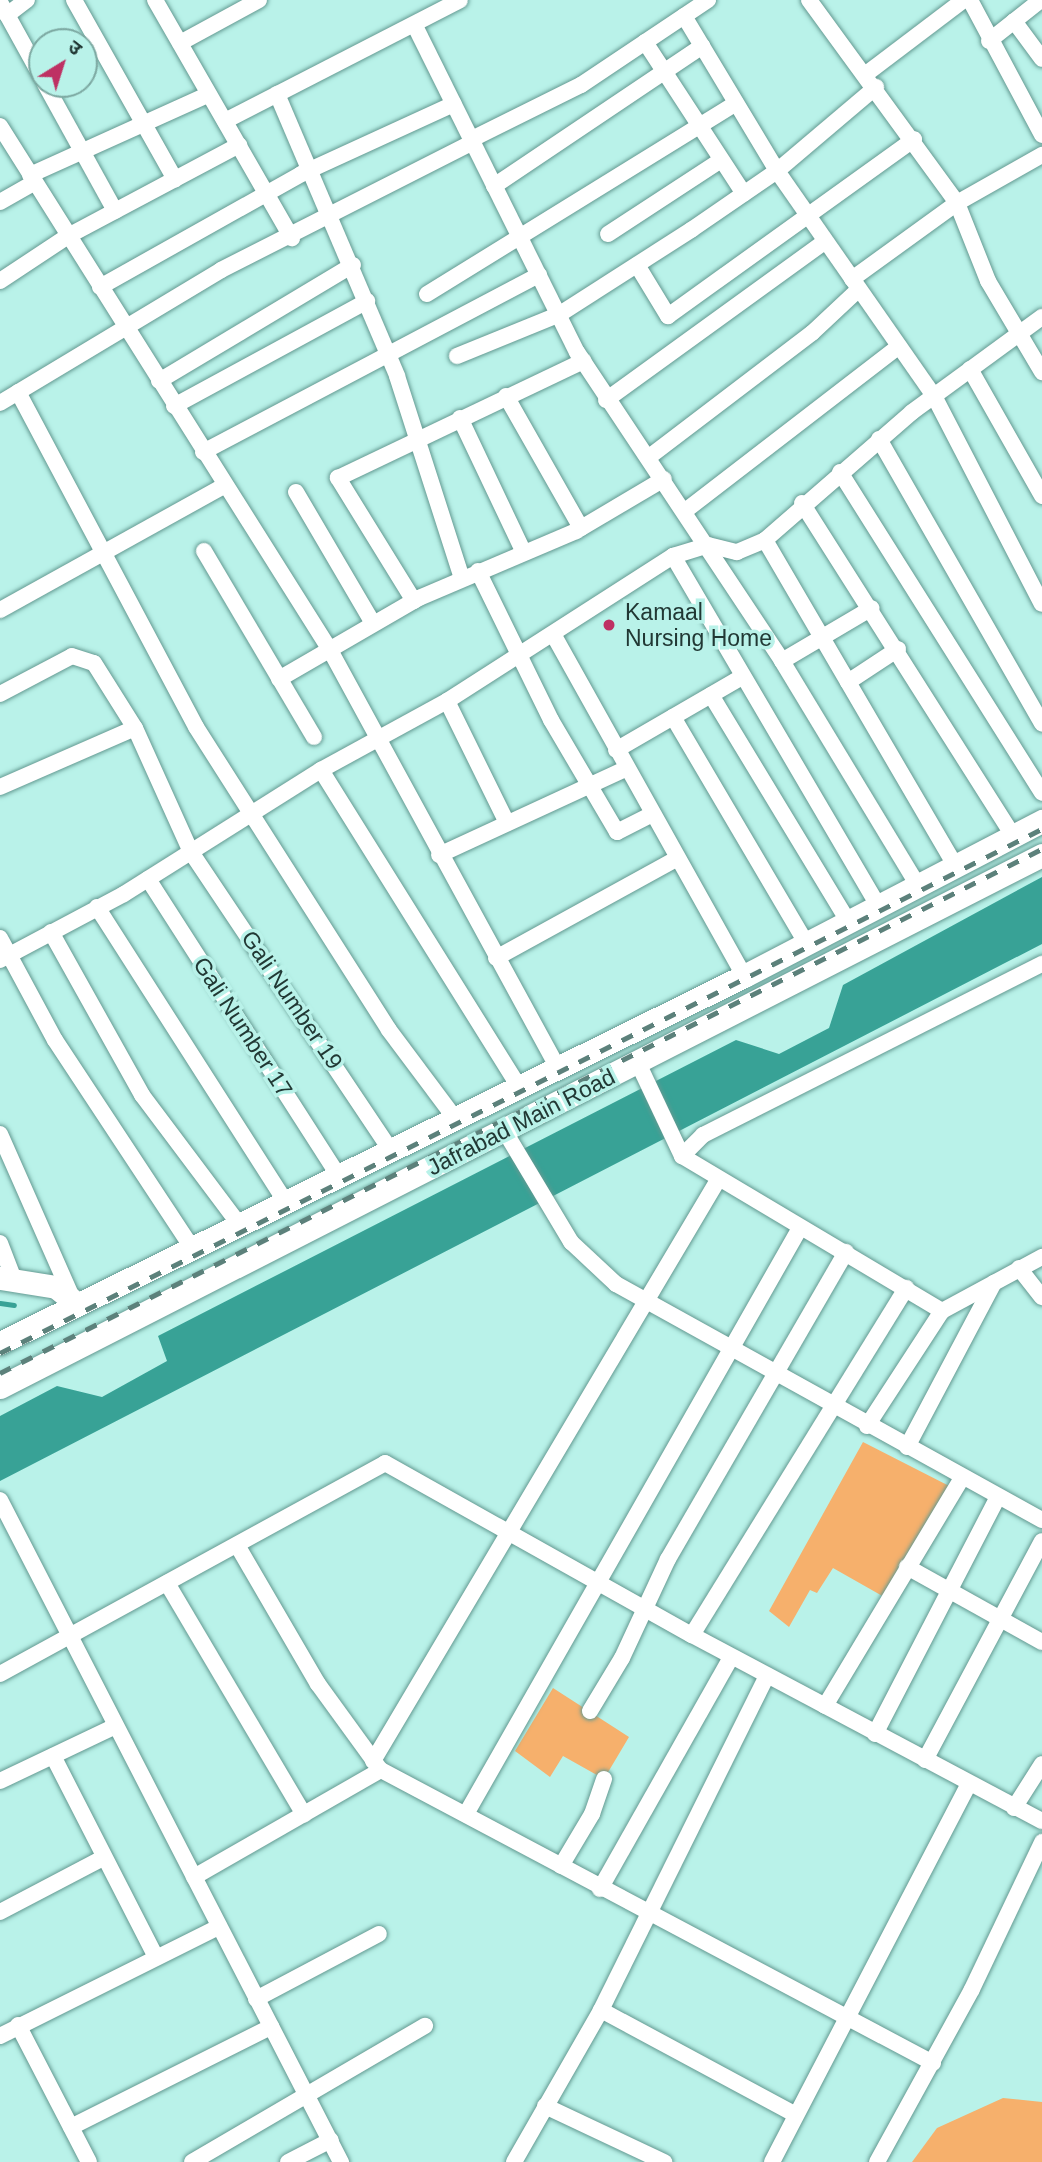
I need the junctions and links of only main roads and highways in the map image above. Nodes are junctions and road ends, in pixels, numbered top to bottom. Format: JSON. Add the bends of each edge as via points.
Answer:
{"nodes":[{"id":1,"x":1042,"y":821,"type":"edge"},
{"id":2,"x":1042,"y":855,"type":"edge"},
{"id":3,"x":7,"y":1278,"type":"edge"},
{"id":4,"x":74,"y":1299,"type":"junction"},
{"id":5,"x":0,"y":1343,"type":"edge"},
{"id":6,"x":0,"y":1387,"type":"edge"}],
"edges":[{"from":1,"to":4,"type":"main road","name":"Jafrabad Main Road","via":[[744,976],[192,1248]]},
{"from":2,"to":6,"type":"main road","name":"Jafrabad Main Road","via":[[638,1063],[509,1136]]},
{"from":3,"to":4,"type":"main road"},
{"from":4,"to":5,"type":"main road","name":"Jafrabad Main Road"}]}
